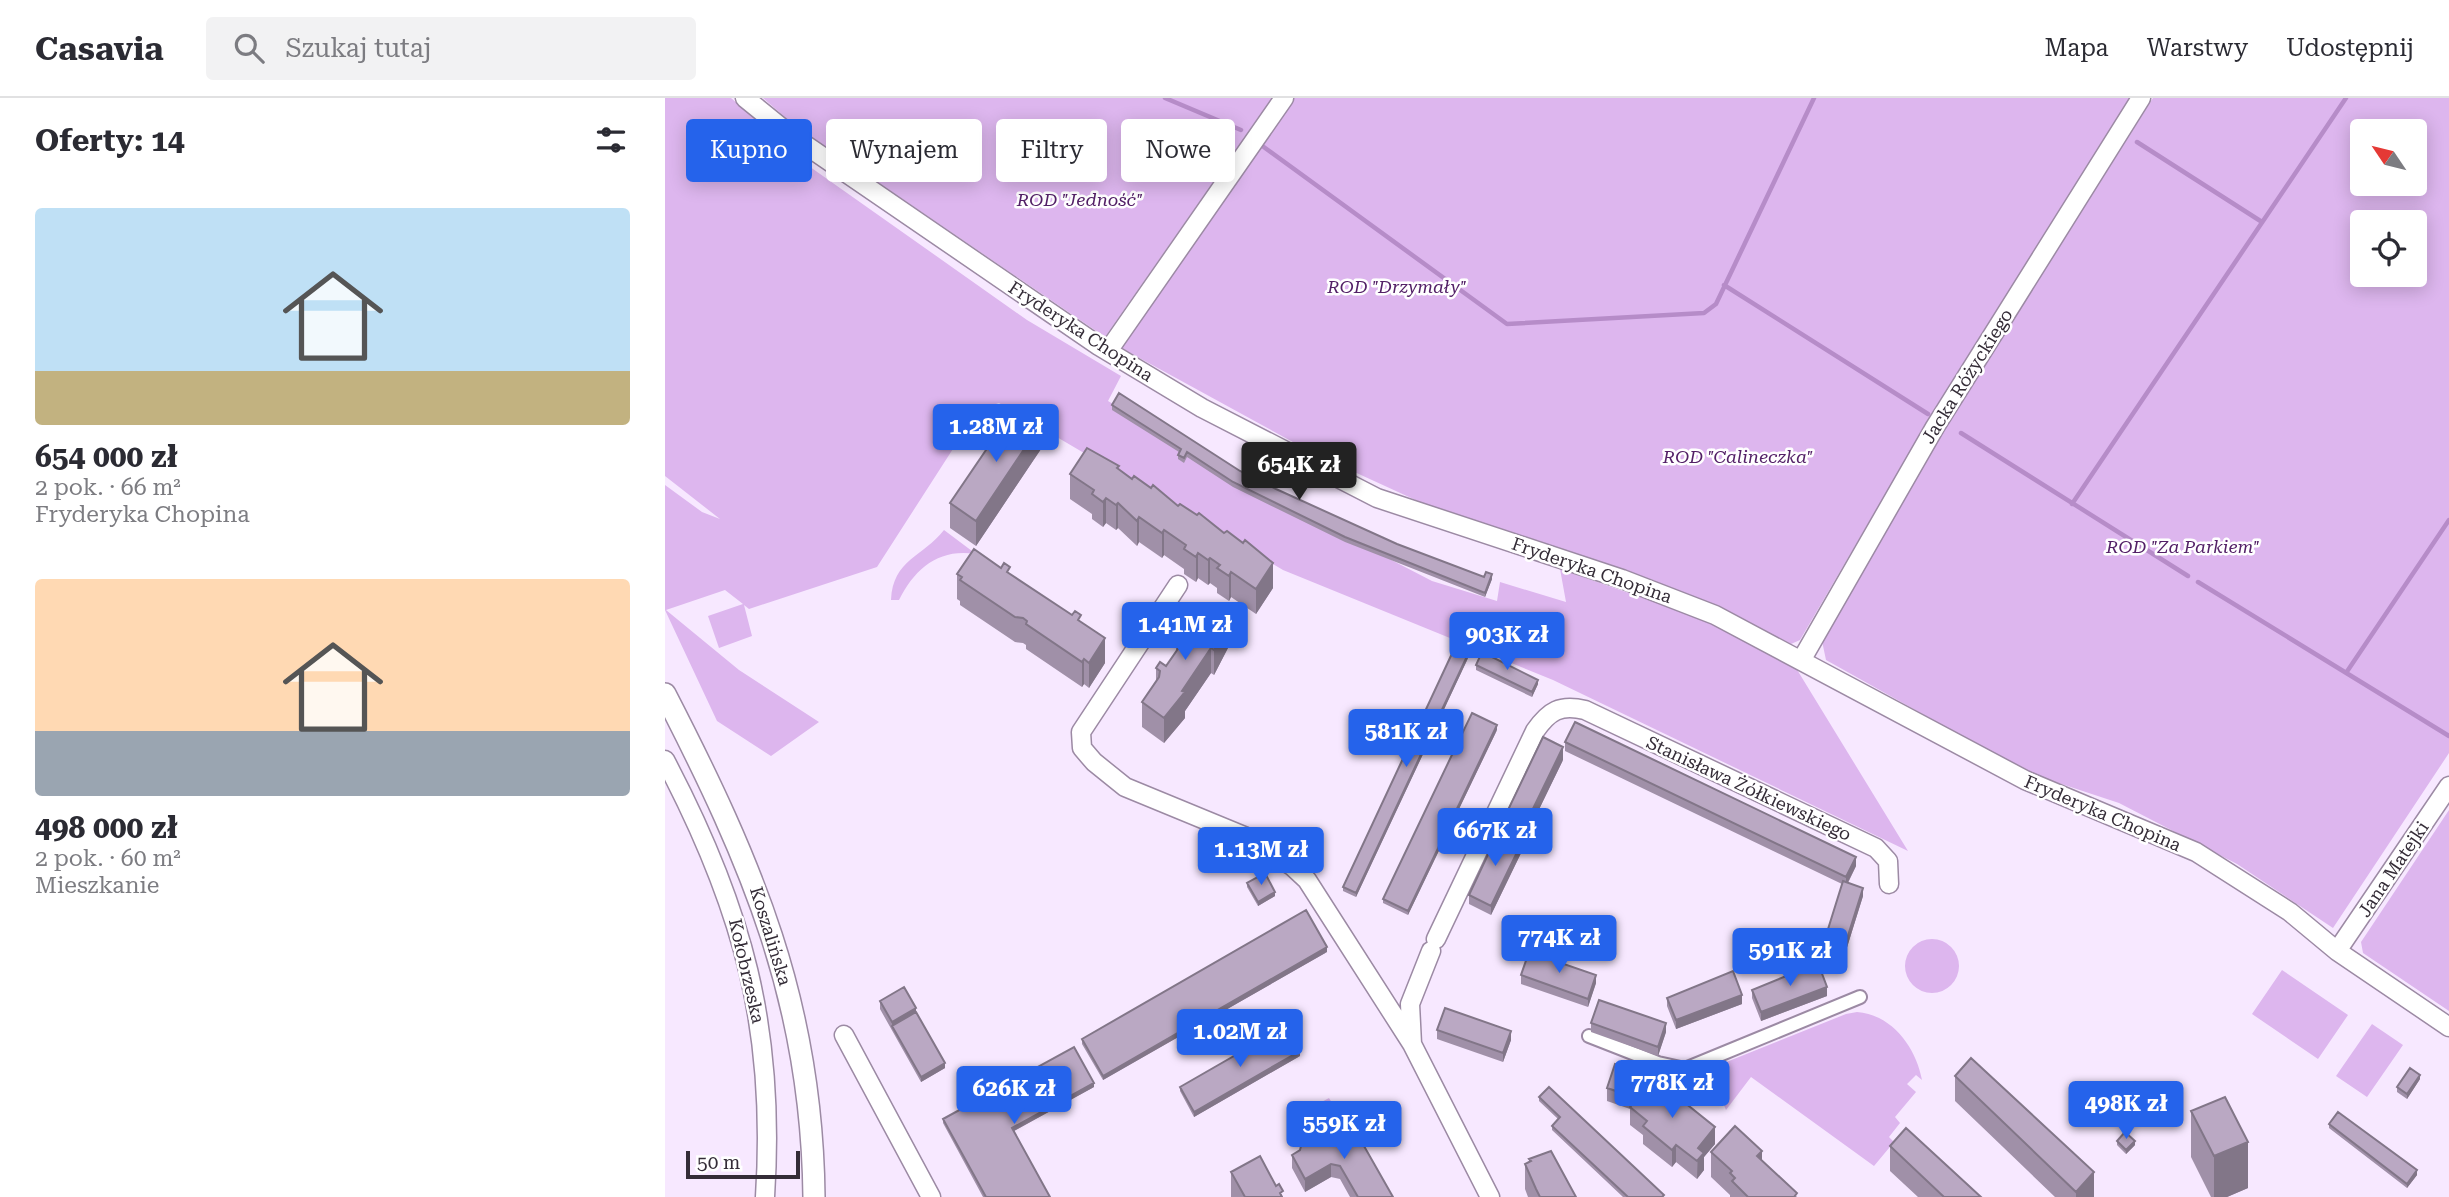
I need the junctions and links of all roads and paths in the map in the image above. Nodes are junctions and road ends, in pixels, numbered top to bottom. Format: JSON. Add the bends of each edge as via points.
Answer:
{"nodes":[{"id":1,"x":745,"y":98,"type":"edge"},
{"id":2,"x":1284,"y":98,"type":"edge"},
{"id":3,"x":2141,"y":98,"type":"edge"},
{"id":4,"x":1108,"y":351,"type":"junction"},
{"id":5,"x":1178,"y":584,"type":"dead end"},
{"id":6,"x":1802,"y":659,"type":"junction"},
{"id":7,"x":665,"y":694,"type":"edge"},
{"id":8,"x":665,"y":760,"type":"edge"},
{"id":9,"x":2449,"y":786,"type":"edge"},
{"id":10,"x":1889,"y":884,"type":"dead end"},
{"id":11,"x":2337,"y":951,"type":"junction"},
{"id":12,"x":1860,"y":997,"type":"dead end"},
{"id":13,"x":2449,"y":1027,"type":"edge"},
{"id":14,"x":844,"y":1035,"type":"dead end"},
{"id":15,"x":1589,"y":1036,"type":"dead end"},
{"id":16,"x":1412,"y":1044,"type":"junction"},
{"id":17,"x":765,"y":1197,"type":"edge"},
{"id":18,"x":814,"y":1197,"type":"edge"},
{"id":19,"x":931,"y":1197,"type":"edge"},
{"id":20,"x":1490,"y":1197,"type":"edge"}],
"edges":[{"from":1,"to":4,"type":"street","name":"Fryderyka Chopina","via":[[788,133]]},
{"from":2,"to":4,"type":"street"},
{"from":3,"to":6,"type":"street","name":"Jacka Różyckiego","via":[[1942,416]]},
{"from":4,"to":6,"type":"street","name":"Fryderyka Chopina","via":[[1202,408],[1377,498],[1672,597]]},
{"from":5,"to":16,"type":"street","via":[[1080,732],[1082,748],[1125,787],[1244,835],[1292,866],[1315,890]]},
{"from":6,"to":11,"type":"street","name":"Fryderyka Chopina","via":[[2025,780],[2196,852],[2290,912]]},
{"from":7,"to":18,"type":"street","name":"Koszalińska","via":[[739,842],[780,957],[808,1094]]},
{"from":8,"to":17,"type":"street","name":"Kołobrzeska","via":[[719,872],[751,977],[766,1079]]},
{"from":9,"to":11,"type":"street","name":"Jana Matejki"},
{"from":10,"to":16,"type":"street","name":"Stanisława Żółkiewskiego","via":[[1888,861],[1876,848],[1584,710],[1558,708],[1535,731],[1434,945],[1410,1004]]},
{"from":11,"to":13,"type":"street","name":"Fryderyka Chopina"},
{"from":12,"to":15,"type":"street","via":[[1685,1069]]},
{"from":14,"to":19,"type":"street"},
{"from":16,"to":20,"type":"street"}]}
